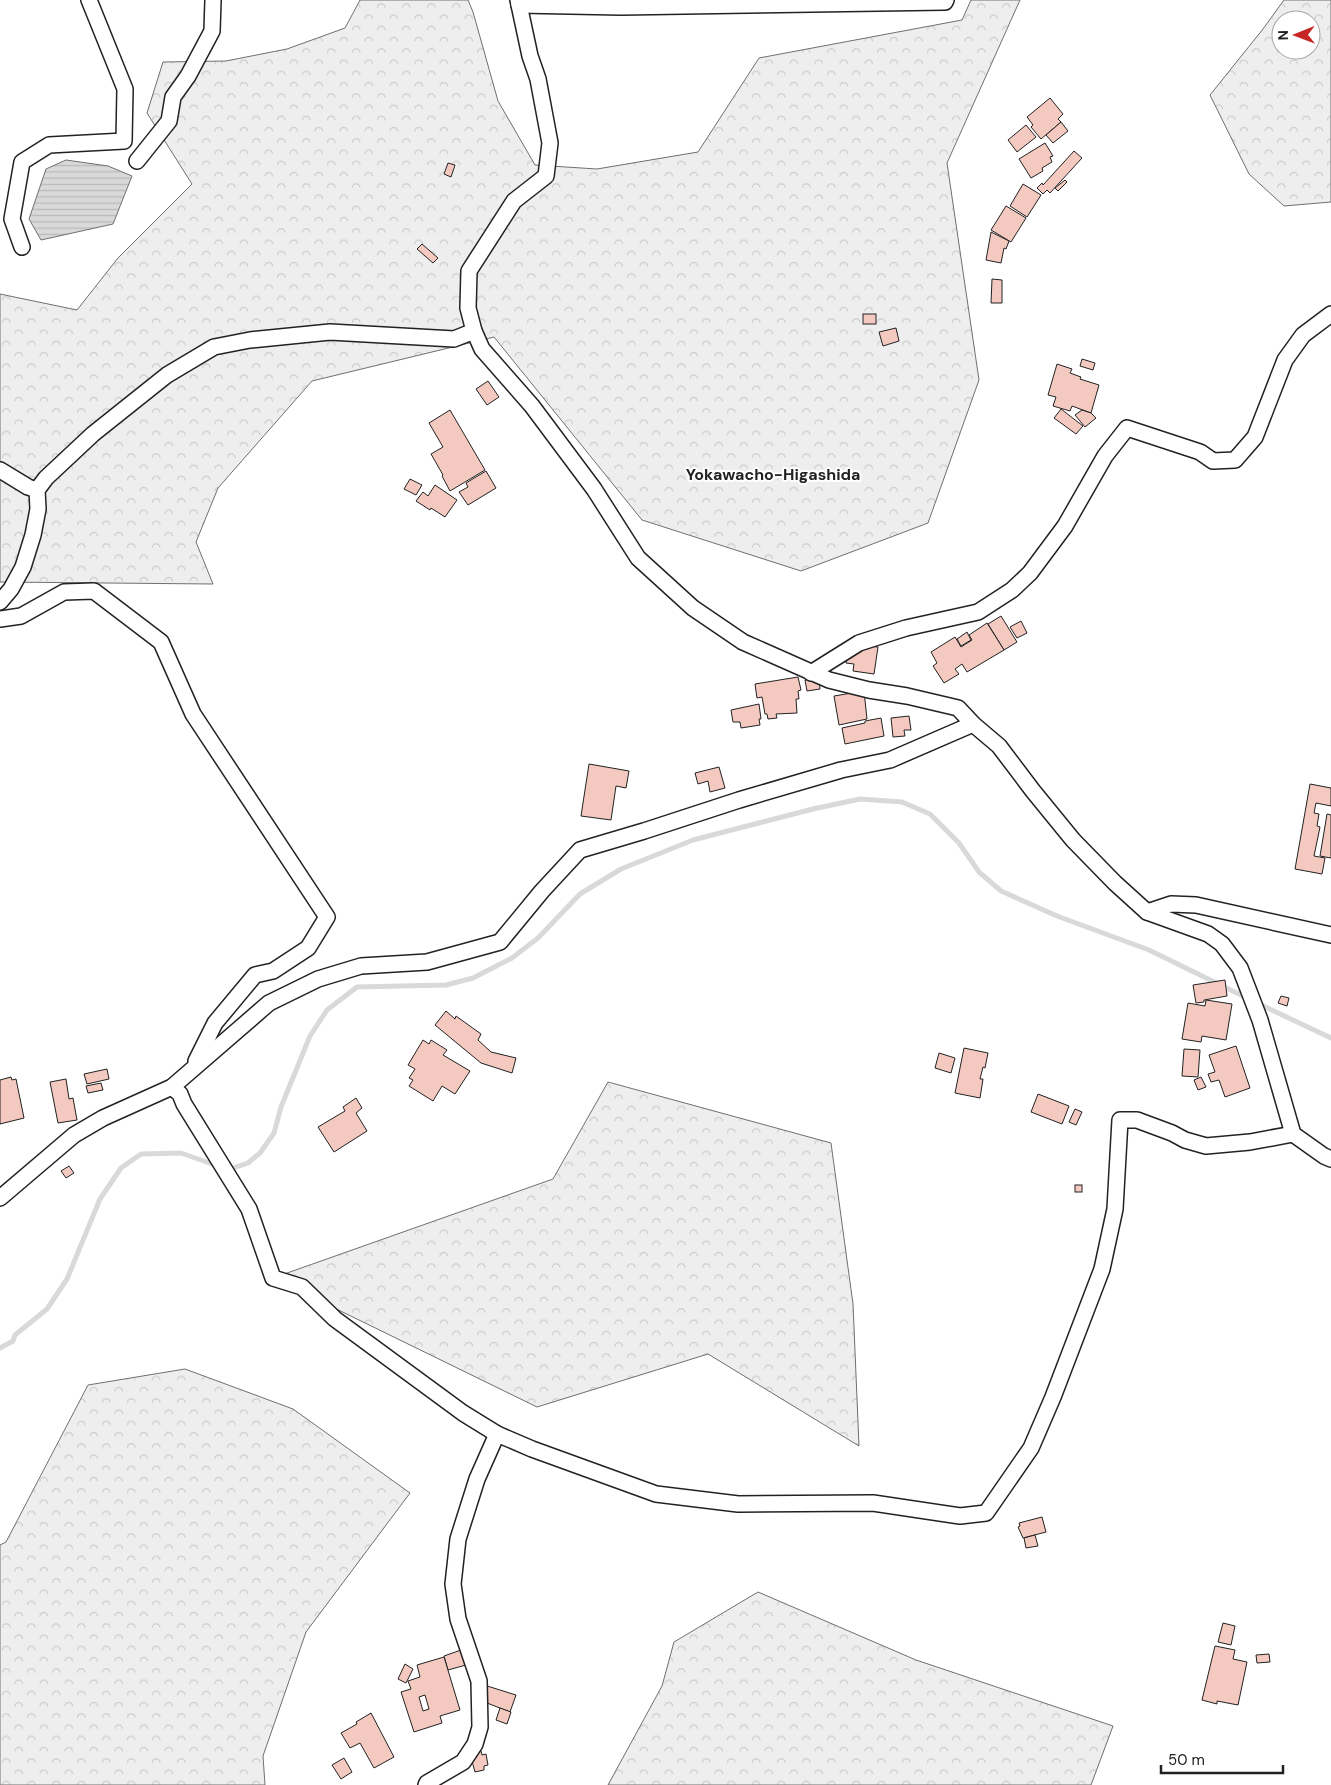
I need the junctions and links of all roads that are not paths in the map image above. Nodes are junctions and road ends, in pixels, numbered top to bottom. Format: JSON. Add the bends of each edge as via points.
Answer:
{"nodes":[{"id":1,"x":89,"y":0,"type":"edge"},
{"id":2,"x":213,"y":0,"type":"edge"},
{"id":3,"x":946,"y":0,"type":"edge"},
{"id":4,"x":518,"y":2,"type":"edge"},
{"id":5,"x":641,"y":3,"type":"edge"},
{"id":6,"x":137,"y":161,"type":"dead end"},
{"id":7,"x":22,"y":247,"type":"dead end"},
{"id":8,"x":1331,"y":314,"type":"edge"},
{"id":9,"x":474,"y":331,"type":"junction"},
{"id":10,"x":0,"y":470,"type":"edge"},
{"id":11,"x":37,"y":490,"type":"junction"},
{"id":12,"x":0,"y":602,"type":"edge"},
{"id":13,"x":0,"y":619,"type":"edge"},
{"id":14,"x":810,"y":673,"type":"junction"},
{"id":15,"x":973,"y":724,"type":"junction"},
{"id":16,"x":1147,"y":912,"type":"junction"},
{"id":17,"x":1331,"y":935,"type":"edge"},
{"id":18,"x":193,"y":1068,"type":"junction"},
{"id":19,"x":172,"y":1087,"type":"junction"},
{"id":20,"x":1293,"y":1134,"type":"junction"},
{"id":21,"x":1331,"y":1159,"type":"edge"},
{"id":22,"x":0,"y":1198,"type":"edge"},
{"id":23,"x":497,"y":1434,"type":"junction"},
{"id":24,"x":426,"y":1785,"type":"edge"}],
"edges":[{"from":1,"to":7,"type":"street","via":[[125,89],[124,141],[49,145],[22,162],[12,219]]},
{"from":2,"to":6,"type":"street","via":[[212,31],[173,97],[169,121]]},
{"from":3,"to":5,"type":"street"},
{"from":4,"to":5,"type":"street"},
{"from":4,"to":9,"type":"street","via":[[538,79],[550,144],[546,176],[514,201],[469,271],[468,308]]},
{"from":8,"to":14,"type":"street","via":[[1303,335],[1285,360],[1255,437],[1235,460],[1214,460],[1200,452],[1127,428],[1105,456],[1065,526],[1012,590],[978,612],[906,628],[859,643]]},
{"from":9,"to":11,"type":"street","via":[[454,339],[330,332],[214,347],[167,375],[93,434]]},
{"from":9,"to":14,"type":"street","via":[[482,349],[532,406],[594,490],[638,558],[693,608],[743,642]]},
{"from":10,"to":11,"type":"street","via":[[28,488]]},
{"from":11,"to":12,"type":"street","via":[[34,535],[23,567]]},
{"from":13,"to":18,"type":"street","via":[[21,616],[64,592],[94,591],[161,642],[193,714],[327,917],[308,948],[273,971],[255,975],[215,1023]]},
{"from":14,"to":15,"type":"street","via":[[869,690],[958,708]]},
{"from":15,"to":16,"type":"street","via":[[999,746],[1073,840]]},
{"from":15,"to":18,"type":"street","via":[[890,760],[841,770],[580,850],[500,942],[428,962],[361,966],[318,979],[269,1003]]},
{"from":16,"to":17,"type":"street","via":[[1171,904],[1196,905]]},
{"from":16,"to":20,"type":"street","via":[[1208,934],[1222,944],[1240,968],[1260,1020]]},
{"from":18,"to":19,"type":"street"},
{"from":19,"to":22,"type":"street","via":[[103,1118],[74,1135]]},
{"from":19,"to":23,"type":"street","via":[[180,1094],[249,1209],[273,1278],[302,1288],[334,1319]]},
{"from":20,"to":21,"type":"street"},
{"from":20,"to":23,"type":"street","via":[[1206,1146],[1137,1120],[1120,1120],[1115,1209],[1102,1269],[1031,1448],[986,1513],[960,1516],[872,1502],[738,1504],[656,1494]]},
{"from":23,"to":24,"type":"street","via":[[477,1479],[458,1539],[453,1584],[458,1618],[479,1681],[480,1727],[475,1744],[463,1762]]}]}
